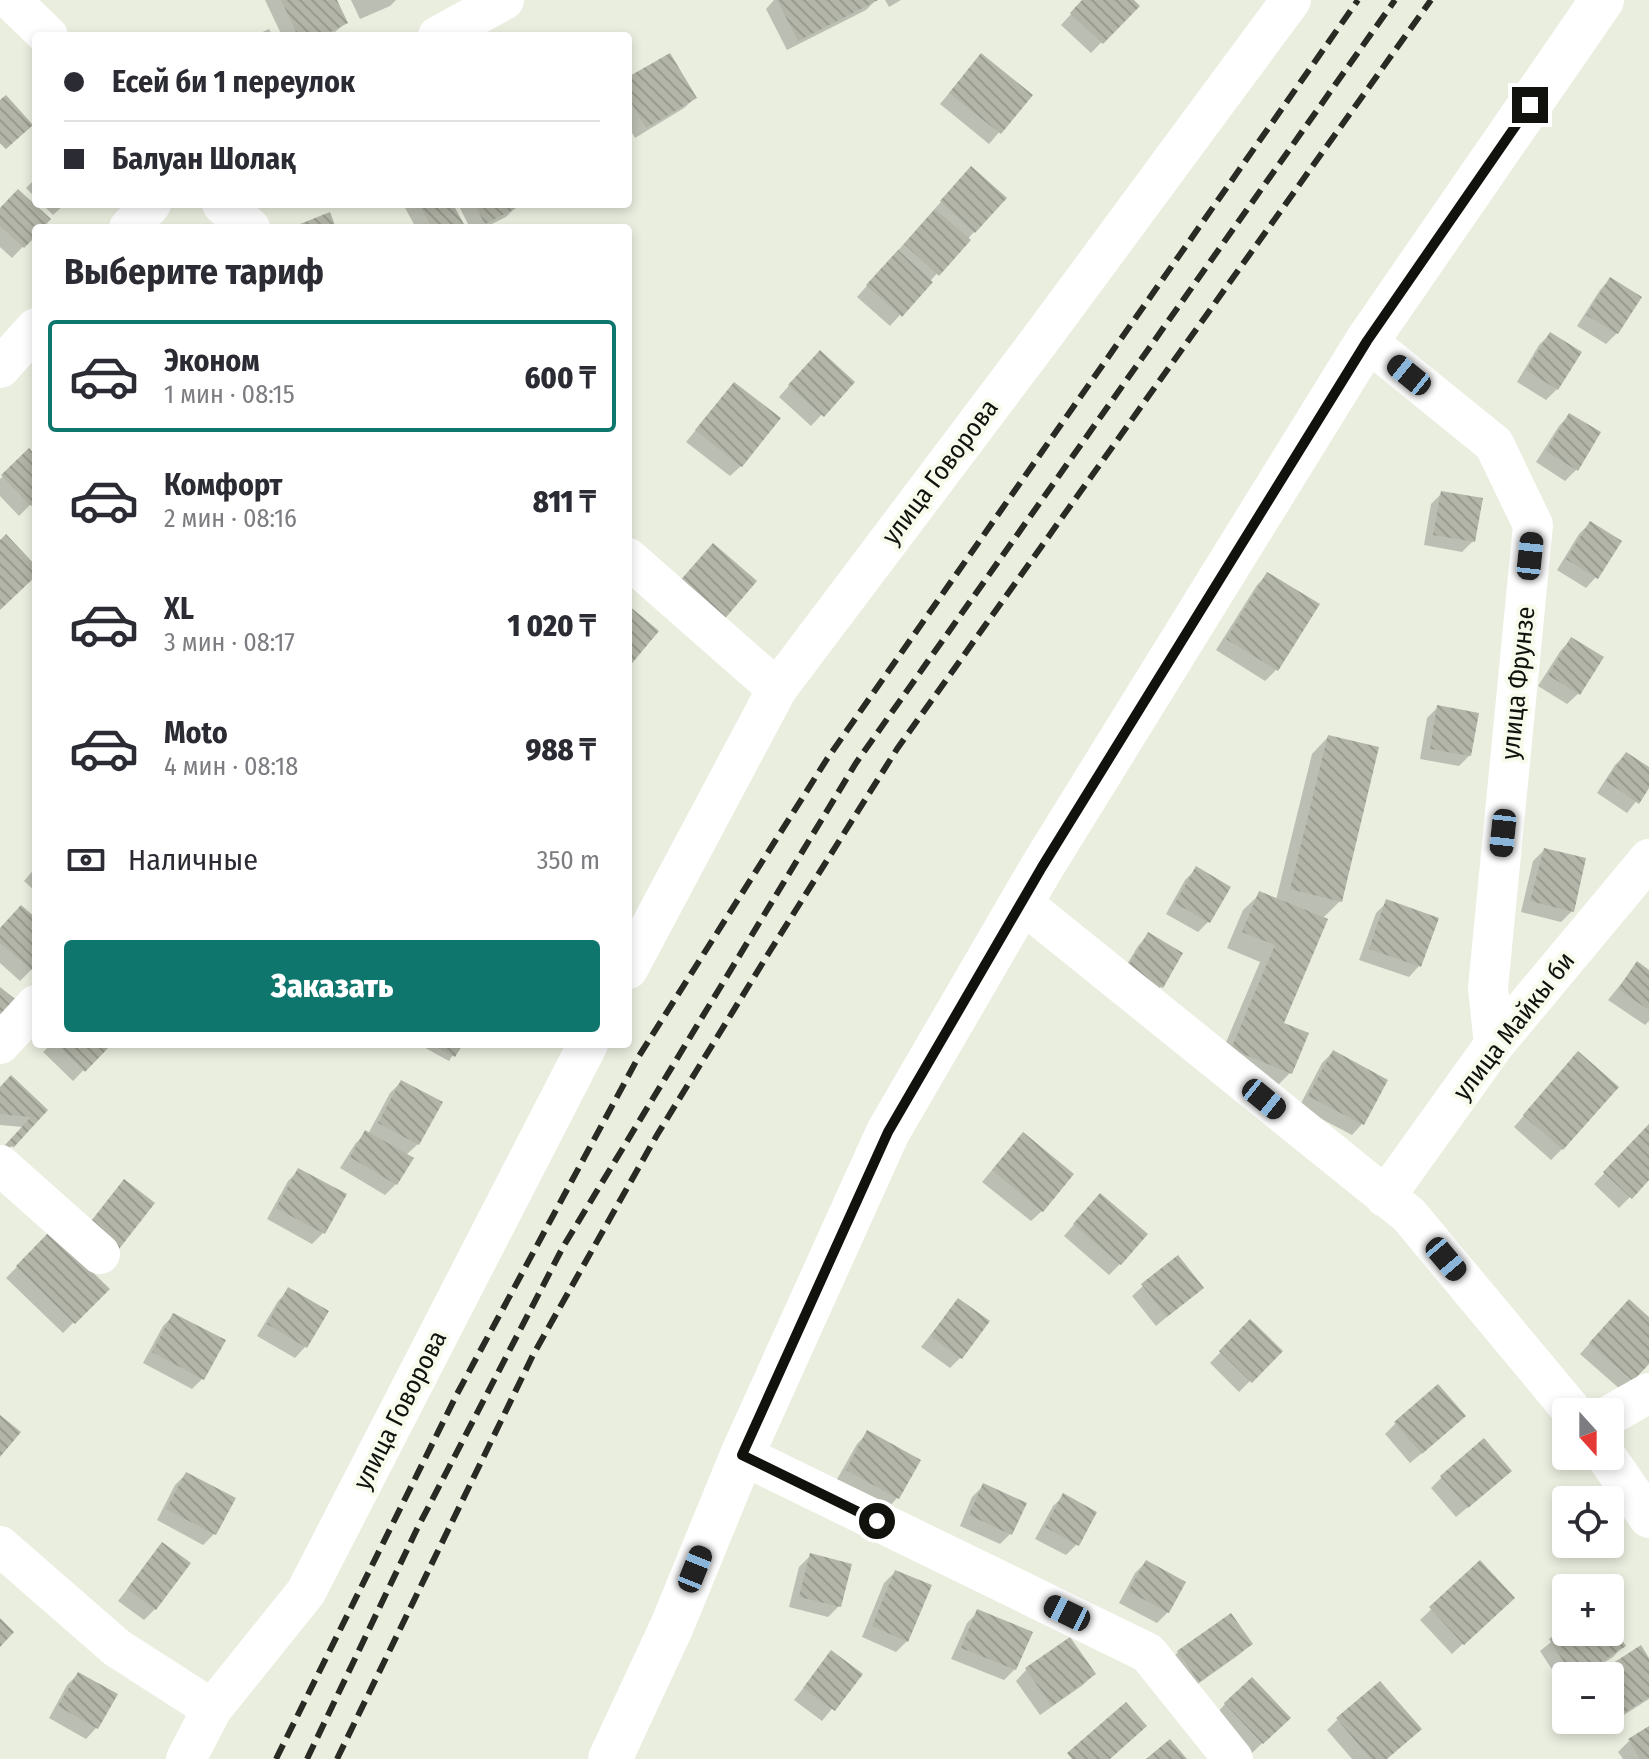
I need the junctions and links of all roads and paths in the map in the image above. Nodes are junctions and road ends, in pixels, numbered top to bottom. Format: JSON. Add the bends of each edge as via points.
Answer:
{"nodes":[{"id":1,"x":11,"y":0,"type":"edge"},
{"id":2,"x":504,"y":0,"type":"edge"},
{"id":3,"x":1291,"y":0,"type":"edge"},
{"id":4,"x":1602,"y":0,"type":"edge"},
{"id":5,"x":440,"y":22,"type":"edge"},
{"id":6,"x":44,"y":32,"type":"edge"},
{"id":7,"x":147,"y":208,"type":"edge"},
{"id":8,"x":227,"y":208,"type":"edge"},
{"id":9,"x":133,"y":224,"type":"edge"},
{"id":10,"x":245,"y":224,"type":"edge"},
{"id":11,"x":32,"y":332,"type":"edge"},
{"id":12,"x":1367,"y":341,"type":"junction"},
{"id":13,"x":0,"y":368,"type":"edge"},
{"id":14,"x":632,"y":562,"type":"edge"},
{"id":15,"x":777,"y":689,"type":"junction"},
{"id":16,"x":1649,"y":859,"type":"edge"},
{"id":17,"x":1022,"y":903,"type":"junction"},
{"id":18,"x":632,"y":961,"type":"edge"},
{"id":19,"x":32,"y":1009,"type":"edge"},
{"id":20,"x":0,"y":1044,"type":"edge"},
{"id":21,"x":1494,"y":1045,"type":"junction"},
{"id":22,"x":586,"y":1048,"type":"edge"},
{"id":23,"x":0,"y":1165,"type":"edge"},
{"id":24,"x":1385,"y":1197,"type":"junction"},
{"id":25,"x":100,"y":1254,"type":"dead end"},
{"id":26,"x":1649,"y":1393,"type":"edge"},
{"id":27,"x":1561,"y":1398,"type":"edge"},
{"id":28,"x":1624,"y":1407,"type":"edge"},
{"id":29,"x":742,"y":1455,"type":"junction"},
{"id":30,"x":1616,"y":1470,"type":"edge"},
{"id":31,"x":1649,"y":1518,"type":"edge"},
{"id":32,"x":0,"y":1546,"type":"edge"},
{"id":33,"x":212,"y":1709,"type":"junction"},
{"id":34,"x":186,"y":1759,"type":"edge"},
{"id":35,"x":610,"y":1759,"type":"edge"},
{"id":36,"x":1233,"y":1759,"type":"edge"}],
"edges":[{"from":1,"to":6,"type":"street"},
{"from":2,"to":5,"type":"street"},
{"from":3,"to":15,"type":"street","name":"улица Говорова"},
{"from":4,"to":12,"type":"main road"},
{"from":7,"to":9,"type":"street"},
{"from":8,"to":10,"type":"street"},
{"from":11,"to":13,"type":"street"},
{"from":12,"to":17,"type":"main road"},
{"from":12,"to":21,"type":"street","name":"улица Фрунзе","via":[[1494,444],[1533,525],[1488,988]]},
{"from":14,"to":15,"type":"street"},
{"from":15,"to":18,"type":"street","name":"улица Говорова"},
{"from":16,"to":21,"type":"street","name":"улица Майкы би"},
{"from":17,"to":24,"type":"street"},
{"from":17,"to":29,"type":"main road","via":[[888,1132]]},
{"from":19,"to":20,"type":"street"},
{"from":21,"to":24,"type":"street","name":"улица Майкы би"},
{"from":22,"to":33,"type":"street","name":"улица Говорова","via":[[306,1592]]},
{"from":23,"to":25,"type":"street"},
{"from":24,"to":27,"type":"street","via":[[1409,1215]]},
{"from":26,"to":28,"type":"street"},
{"from":29,"to":35,"type":"main road"},
{"from":29,"to":36,"type":"street","via":[[1148,1653]]},
{"from":30,"to":31,"type":"street"},
{"from":32,"to":33,"type":"street","via":[[117,1648]]},
{"from":33,"to":34,"type":"street","name":"улица Говорова"}]}
